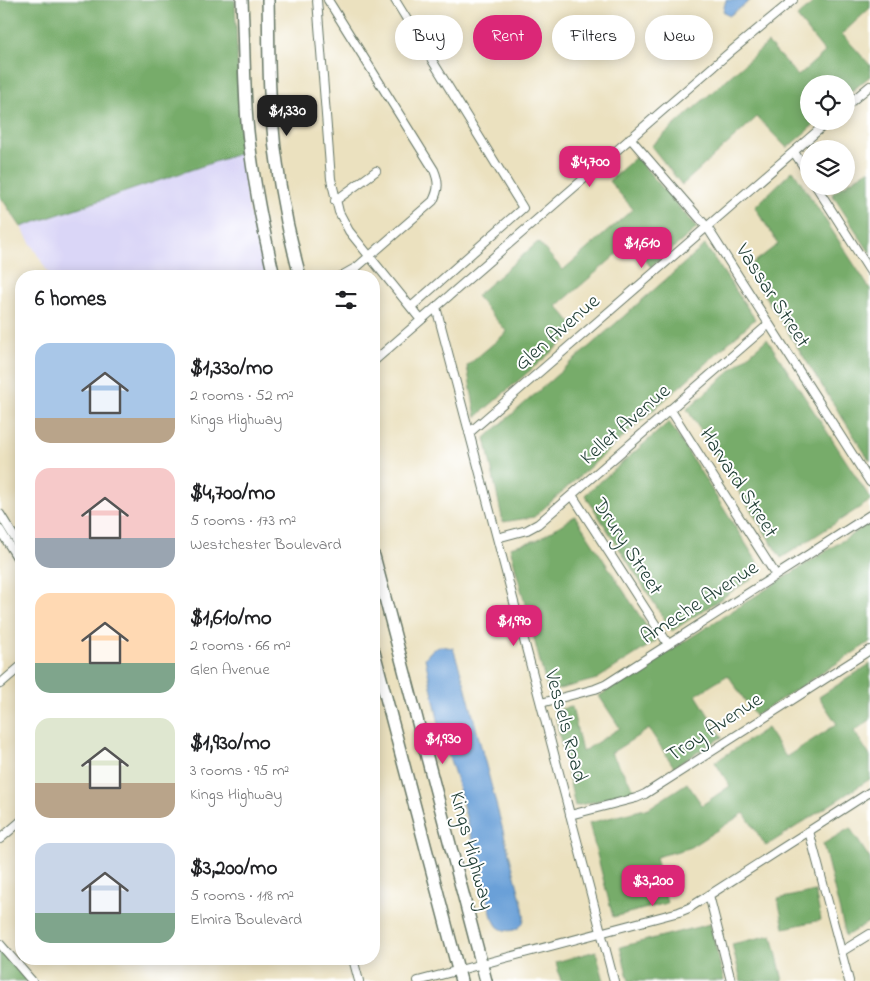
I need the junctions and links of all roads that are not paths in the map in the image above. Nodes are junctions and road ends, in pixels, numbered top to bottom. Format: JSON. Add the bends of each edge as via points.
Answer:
{"nodes":[{"id":1,"x":242,"y":0,"type":"edge"},
{"id":2,"x":268,"y":0,"type":"edge"},
{"id":3,"x":318,"y":0,"type":"edge"},
{"id":4,"x":328,"y":0,"type":"edge"},
{"id":5,"x":395,"y":0,"type":"edge"},
{"id":6,"x":793,"y":0,"type":"edge"},
{"id":7,"x":870,"y":86,"type":"edge"},
{"id":8,"x":855,"y":98,"type":"edge"},
{"id":9,"x":819,"y":130,"type":"edge"},
{"id":10,"x":630,"y":138,"type":"junction"},
{"id":11,"x":794,"y":152,"type":"junction"},
{"id":12,"x":800,"y":161,"type":"edge"},
{"id":13,"x":376,"y":171,"type":"dead end"},
{"id":14,"x":822,"y":195,"type":"edge"},
{"id":15,"x":335,"y":201,"type":"junction"},
{"id":16,"x":707,"y":227,"type":"junction"},
{"id":17,"x":370,"y":256,"type":"junction"},
{"id":18,"x":273,"y":270,"type":"edge"},
{"id":19,"x":299,"y":270,"type":"edge"},
{"id":20,"x":352,"y":270,"type":"edge"},
{"id":21,"x":870,"y":271,"type":"edge"},
{"id":22,"x":411,"y":307,"type":"junction"},
{"id":23,"x":436,"y":307,"type":"junction"},
{"id":24,"x":421,"y":320,"type":"junction"},
{"id":25,"x":769,"y":324,"type":"junction"},
{"id":26,"x":380,"y":356,"type":"edge"},
{"id":27,"x":670,"y":409,"type":"junction"},
{"id":28,"x":469,"y":433,"type":"junction"},
{"id":29,"x":870,"y":482,"type":"edge"},
{"id":30,"x":572,"y":495,"type":"junction"},
{"id":31,"x":0,"y":514,"type":"edge"},
{"id":32,"x":870,"y":516,"type":"edge"},
{"id":33,"x":0,"y":530,"type":"edge"},
{"id":34,"x":15,"y":538,"type":"edge"},
{"id":35,"x":497,"y":538,"type":"junction"},
{"id":36,"x":15,"y":554,"type":"edge"},
{"id":37,"x":776,"y":575,"type":"junction"},
{"id":38,"x":380,"y":579,"type":"edge"},
{"id":39,"x":668,"y":644,"type":"junction"},
{"id":40,"x":870,"y":650,"type":"edge"},
{"id":41,"x":15,"y":671,"type":"edge"},
{"id":42,"x":380,"y":675,"type":"edge"},
{"id":43,"x":0,"y":684,"type":"edge"},
{"id":44,"x":541,"y":704,"type":"junction"},
{"id":45,"x":870,"y":792,"type":"edge"},
{"id":46,"x":570,"y":815,"type":"junction"},
{"id":47,"x":15,"y":826,"type":"edge"},
{"id":48,"x":810,"y":830,"type":"junction"},
{"id":49,"x":0,"y":839,"type":"edge"},
{"id":50,"x":709,"y":895,"type":"junction"},
{"id":51,"x":601,"y":933,"type":"junction"},
{"id":52,"x":870,"y":934,"type":"edge"},
{"id":53,"x":0,"y":944,"type":"edge"},
{"id":54,"x":842,"y":952,"type":"junction"},
{"id":55,"x":15,"y":961,"type":"edge"},
{"id":56,"x":482,"y":964,"type":"junction"},
{"id":57,"x":18,"y":965,"type":"edge"},
{"id":58,"x":355,"y":965,"type":"edge"},
{"id":59,"x":459,"y":976,"type":"edge"},
{"id":60,"x":32,"y":981,"type":"edge"},
{"id":61,"x":359,"y":981,"type":"edge"},
{"id":62,"x":418,"y":981,"type":"edge"},
{"id":63,"x":486,"y":981,"type":"edge"},
{"id":64,"x":614,"y":981,"type":"edge"},
{"id":65,"x":732,"y":981,"type":"edge"},
{"id":66,"x":849,"y":981,"type":"edge"}],
"edges":[{"from":1,"to":18,"type":"main road","via":[[251,153]]},
{"from":2,"to":19,"type":"main road","via":[[271,105],[279,180]]},
{"from":3,"to":15,"type":"street"},
{"from":4,"to":17,"type":"street","via":[[438,180],[438,191],[433,201]]},
{"from":5,"to":22,"type":"street","via":[[524,208]]},
{"from":6,"to":10,"type":"street"},
{"from":7,"to":8,"type":"street"},
{"from":9,"to":11,"type":"street","name":"Glen Avenue"},
{"from":10,"to":16,"type":"street","name":"Vassar Street"},
{"from":10,"to":23,"type":"street"},
{"from":11,"to":12,"type":"street"},
{"from":11,"to":16,"type":"street","name":"Glen Avenue"},
{"from":13,"to":15,"type":"street"},
{"from":14,"to":21,"type":"street"},
{"from":15,"to":17,"type":"street","via":[[349,232]]},
{"from":16,"to":25,"type":"street","name":"Vassar Street"},
{"from":16,"to":28,"type":"street","name":"Glen Avenue"},
{"from":17,"to":20,"type":"street"},
{"from":17,"to":22,"type":"street"},
{"from":22,"to":24,"type":"street"},
{"from":23,"to":24,"type":"street"},
{"from":23,"to":28,"type":"street","name":"Vessels Road"},
{"from":24,"to":26,"type":"street"},
{"from":25,"to":27,"type":"street","name":"Kellet Avenue"},
{"from":25,"to":29,"type":"street","name":"Vassar Street"},
{"from":27,"to":30,"type":"street","name":"Kellet Avenue"},
{"from":27,"to":37,"type":"street","name":"Harvard Street"},
{"from":28,"to":35,"type":"street","name":"Vessels Road"},
{"from":30,"to":35,"type":"street","name":"Kellet Avenue","via":[[538,524]]},
{"from":30,"to":39,"type":"street","name":"Drury Street"},
{"from":31,"to":34,"type":"street"},
{"from":32,"to":37,"type":"street","name":"Ameche Avenue"},
{"from":33,"to":36,"type":"street"},
{"from":35,"to":44,"type":"street","name":"Vessels Road"},
{"from":37,"to":39,"type":"street","name":"Ameche Avenue"},
{"from":38,"to":56,"type":"main road","name":"Kings Highway"},
{"from":39,"to":44,"type":"street","name":"Ameche Avenue","via":[[604,685]]},
{"from":40,"to":46,"type":"street","name":"Troy Avenue","via":[[646,794]]},
{"from":41,"to":43,"type":"street"},
{"from":42,"to":59,"type":"main road","name":"Kings Highway"},
{"from":44,"to":46,"type":"street","name":"Vessels Road"},
{"from":45,"to":48,"type":"street"},
{"from":46,"to":51,"type":"street","name":"Vessels Road"},
{"from":47,"to":49,"type":"street"},
{"from":48,"to":50,"type":"street"},
{"from":48,"to":54,"type":"street"},
{"from":50,"to":51,"type":"street","via":[[679,912]]},
{"from":50,"to":65,"type":"street"},
{"from":51,"to":56,"type":"street"},
{"from":51,"to":64,"type":"street","name":"Vessels Road"},
{"from":52,"to":54,"type":"street"},
{"from":53,"to":55,"type":"street"},
{"from":54,"to":66,"type":"street"},
{"from":56,"to":59,"type":"street"},
{"from":56,"to":63,"type":"main road","name":"Kings Highway"},
{"from":57,"to":60,"type":"street"},
{"from":58,"to":61,"type":"street"},
{"from":59,"to":62,"type":"street"}]}
